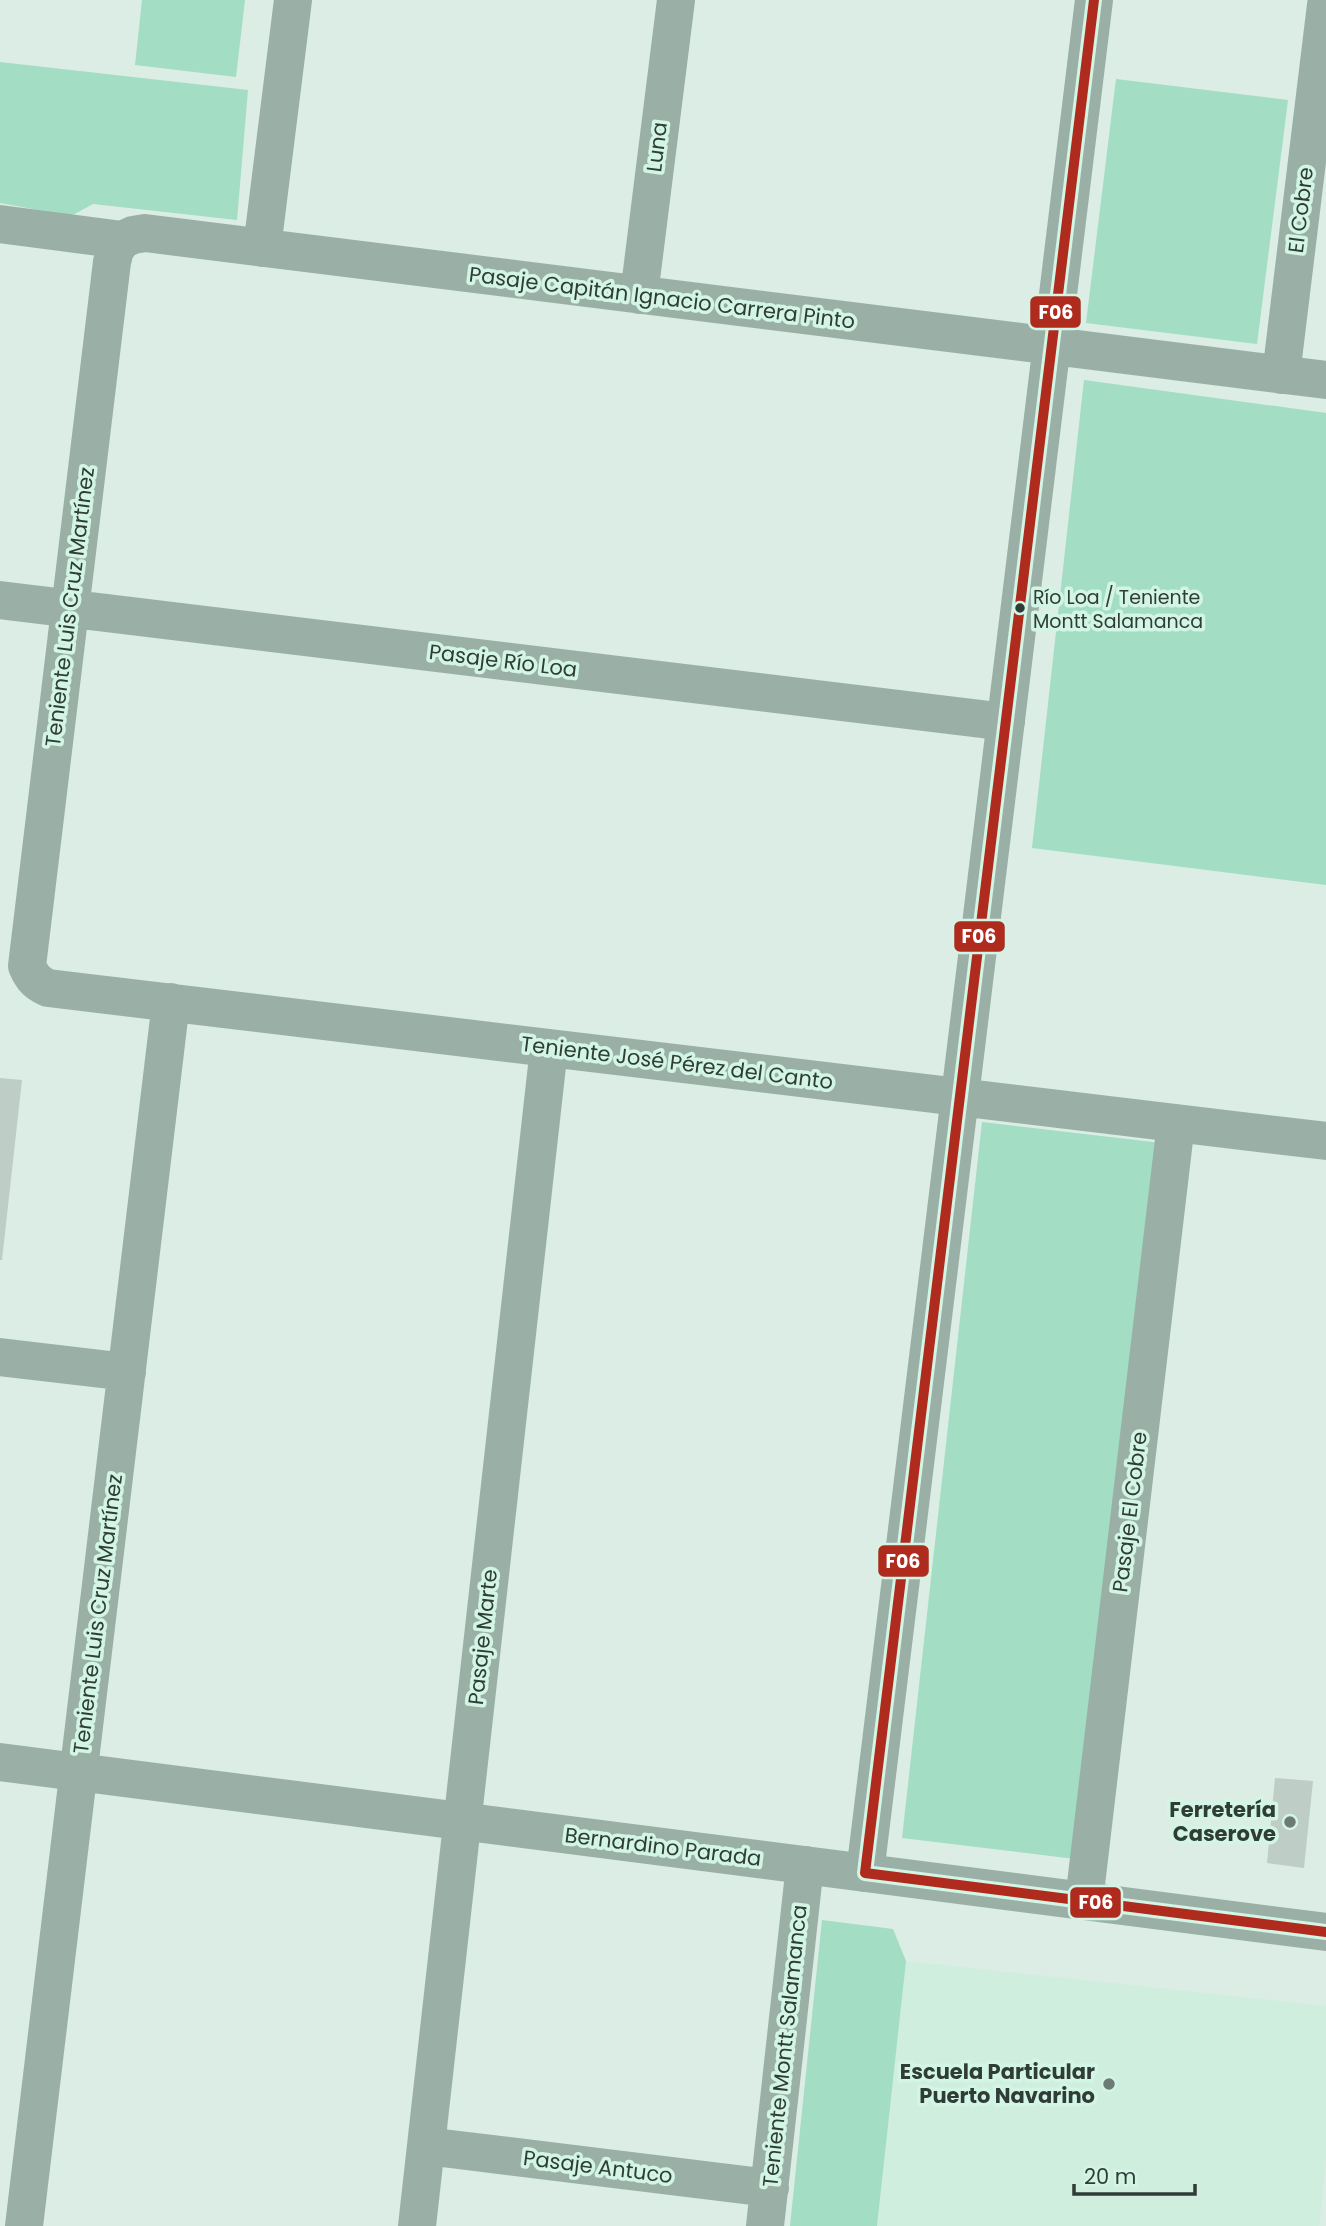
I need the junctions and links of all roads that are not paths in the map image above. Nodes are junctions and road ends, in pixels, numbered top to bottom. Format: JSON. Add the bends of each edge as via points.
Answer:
{"nodes":[{"id":1,"x":293,"y":0,"type":"edge"},
{"id":2,"x":676,"y":0,"type":"edge"},
{"id":3,"x":1094,"y":0,"type":"edge"},
{"id":4,"x":1326,"y":5,"type":"edge"},
{"id":5,"x":0,"y":225,"type":"edge"},
{"id":6,"x":122,"y":240,"type":"junction"},
{"id":7,"x":262,"y":248,"type":"junction"},
{"id":8,"x":639,"y":295,"type":"junction"},
{"id":9,"x":1052,"y":346,"type":"junction"},
{"id":10,"x":1281,"y":375,"type":"junction"},
{"id":11,"x":1326,"y":380,"type":"edge"},
{"id":12,"x":0,"y":600,"type":"edge"},
{"id":13,"x":70,"y":608,"type":"junction"},
{"id":14,"x":1006,"y":722,"type":"junction"},
{"id":15,"x":15,"y":975,"type":"edge"},
{"id":16,"x":171,"y":1002,"type":"junction"},
{"id":17,"x":549,"y":1048,"type":"junction"},
{"id":18,"x":960,"y":1097,"type":"junction"},
{"id":19,"x":1176,"y":1123,"type":"junction"},
{"id":20,"x":1326,"y":1142,"type":"edge"},
{"id":21,"x":0,"y":1357,"type":"edge"},
{"id":22,"x":127,"y":1373,"type":"junction"},
{"id":23,"x":0,"y":1762,"type":"edge"},
{"id":24,"x":79,"y":1773,"type":"junction"},
{"id":25,"x":462,"y":1822,"type":"junction"},
{"id":26,"x":805,"y":1866,"type":"junction"},
{"id":27,"x":865,"y":1873,"type":"junction"},
{"id":28,"x":1084,"y":1901,"type":"junction"},
{"id":29,"x":1326,"y":1932,"type":"edge"},
{"id":30,"x":426,"y":2146,"type":"junction"},
{"id":31,"x":15,"y":2175,"type":"edge"},
{"id":32,"x":770,"y":2188,"type":"junction"},
{"id":33,"x":24,"y":2226,"type":"edge"},
{"id":34,"x":417,"y":2226,"type":"edge"},
{"id":35,"x":765,"y":2226,"type":"edge"}],
"edges":[{"from":1,"to":7,"type":"street"},
{"from":2,"to":8,"type":"street","name":"Luna"},
{"from":3,"to":9,"type":"street"},
{"from":4,"to":10,"type":"street","name":"El Cobre"},
{"from":5,"to":6,"type":"street","name":"Pasaje Capitán Ignacio Carrera Pinto"},
{"from":6,"to":7,"type":"street","name":"Pasaje Capitán Ignacio Carrera Pinto","via":[[145,233]]},
{"from":6,"to":13,"type":"street","name":"Teniente Luis Cruz Martínez","via":[[112,262]]},
{"from":7,"to":8,"type":"street","name":"Pasaje Capitán Ignacio Carrera Pinto"},
{"from":8,"to":9,"type":"street","name":"Pasaje Capitán Ignacio Carrera Pinto"},
{"from":9,"to":10,"type":"street","name":"Pasaje Capitán Ignacio Carrera Pinto"},
{"from":9,"to":14,"type":"street"},
{"from":10,"to":11,"type":"street","name":"Pasaje Capitán Ignacio Carrera Pinto"},
{"from":12,"to":13,"type":"street","name":"Pasaje Río Loa"},
{"from":13,"to":14,"type":"street","name":"Pasaje Río Loa"},
{"from":13,"to":15,"type":"street","name":"Teniente Luis Cruz Martínez","via":[[27,966]]},
{"from":14,"to":18,"type":"street"},
{"from":15,"to":16,"type":"street","name":"Teniente José Pérez del Canto","via":[[48,988]]},
{"from":16,"to":17,"type":"street","name":"Teniente José Pérez del Canto"},
{"from":16,"to":22,"type":"street","name":"Teniente Luis Cruz Martínez"},
{"from":17,"to":18,"type":"street","name":"Teniente José Pérez del Canto"},
{"from":17,"to":25,"type":"street","name":"Pasaje Marte"},
{"from":18,"to":19,"type":"street","name":"Teniente José Pérez del Canto"},
{"from":18,"to":27,"type":"street"},
{"from":19,"to":20,"type":"street","name":"Teniente José Pérez del Canto"},
{"from":19,"to":28,"type":"street","name":"Pasaje El Cobre"},
{"from":21,"to":22,"type":"street"},
{"from":22,"to":24,"type":"street","name":"Teniente Luis Cruz Martínez"},
{"from":23,"to":24,"type":"street","name":"Bernardino Parada"},
{"from":24,"to":25,"type":"street","name":"Bernardino Parada"},
{"from":24,"to":31,"type":"street","name":"Teniente Luis Cruz Martínez"},
{"from":25,"to":26,"type":"street","name":"Bernardino Parada"},
{"from":25,"to":30,"type":"street","name":"Pasaje Marte"},
{"from":26,"to":27,"type":"street","name":"Bernardino Parada"},
{"from":26,"to":32,"type":"street","name":"Teniente Montt Salamanca"},
{"from":27,"to":28,"type":"street","name":"Bernardino Parada"},
{"from":28,"to":29,"type":"street","name":"Bernardino Parada"},
{"from":30,"to":32,"type":"street","name":"Pasaje Antuco"},
{"from":30,"to":34,"type":"street","name":"Pasaje Marte"},
{"from":31,"to":33,"type":"street","name":"Teniente Luis Cruz Martínez"},
{"from":32,"to":35,"type":"street","name":"Teniente Montt Salamanca"}]}
